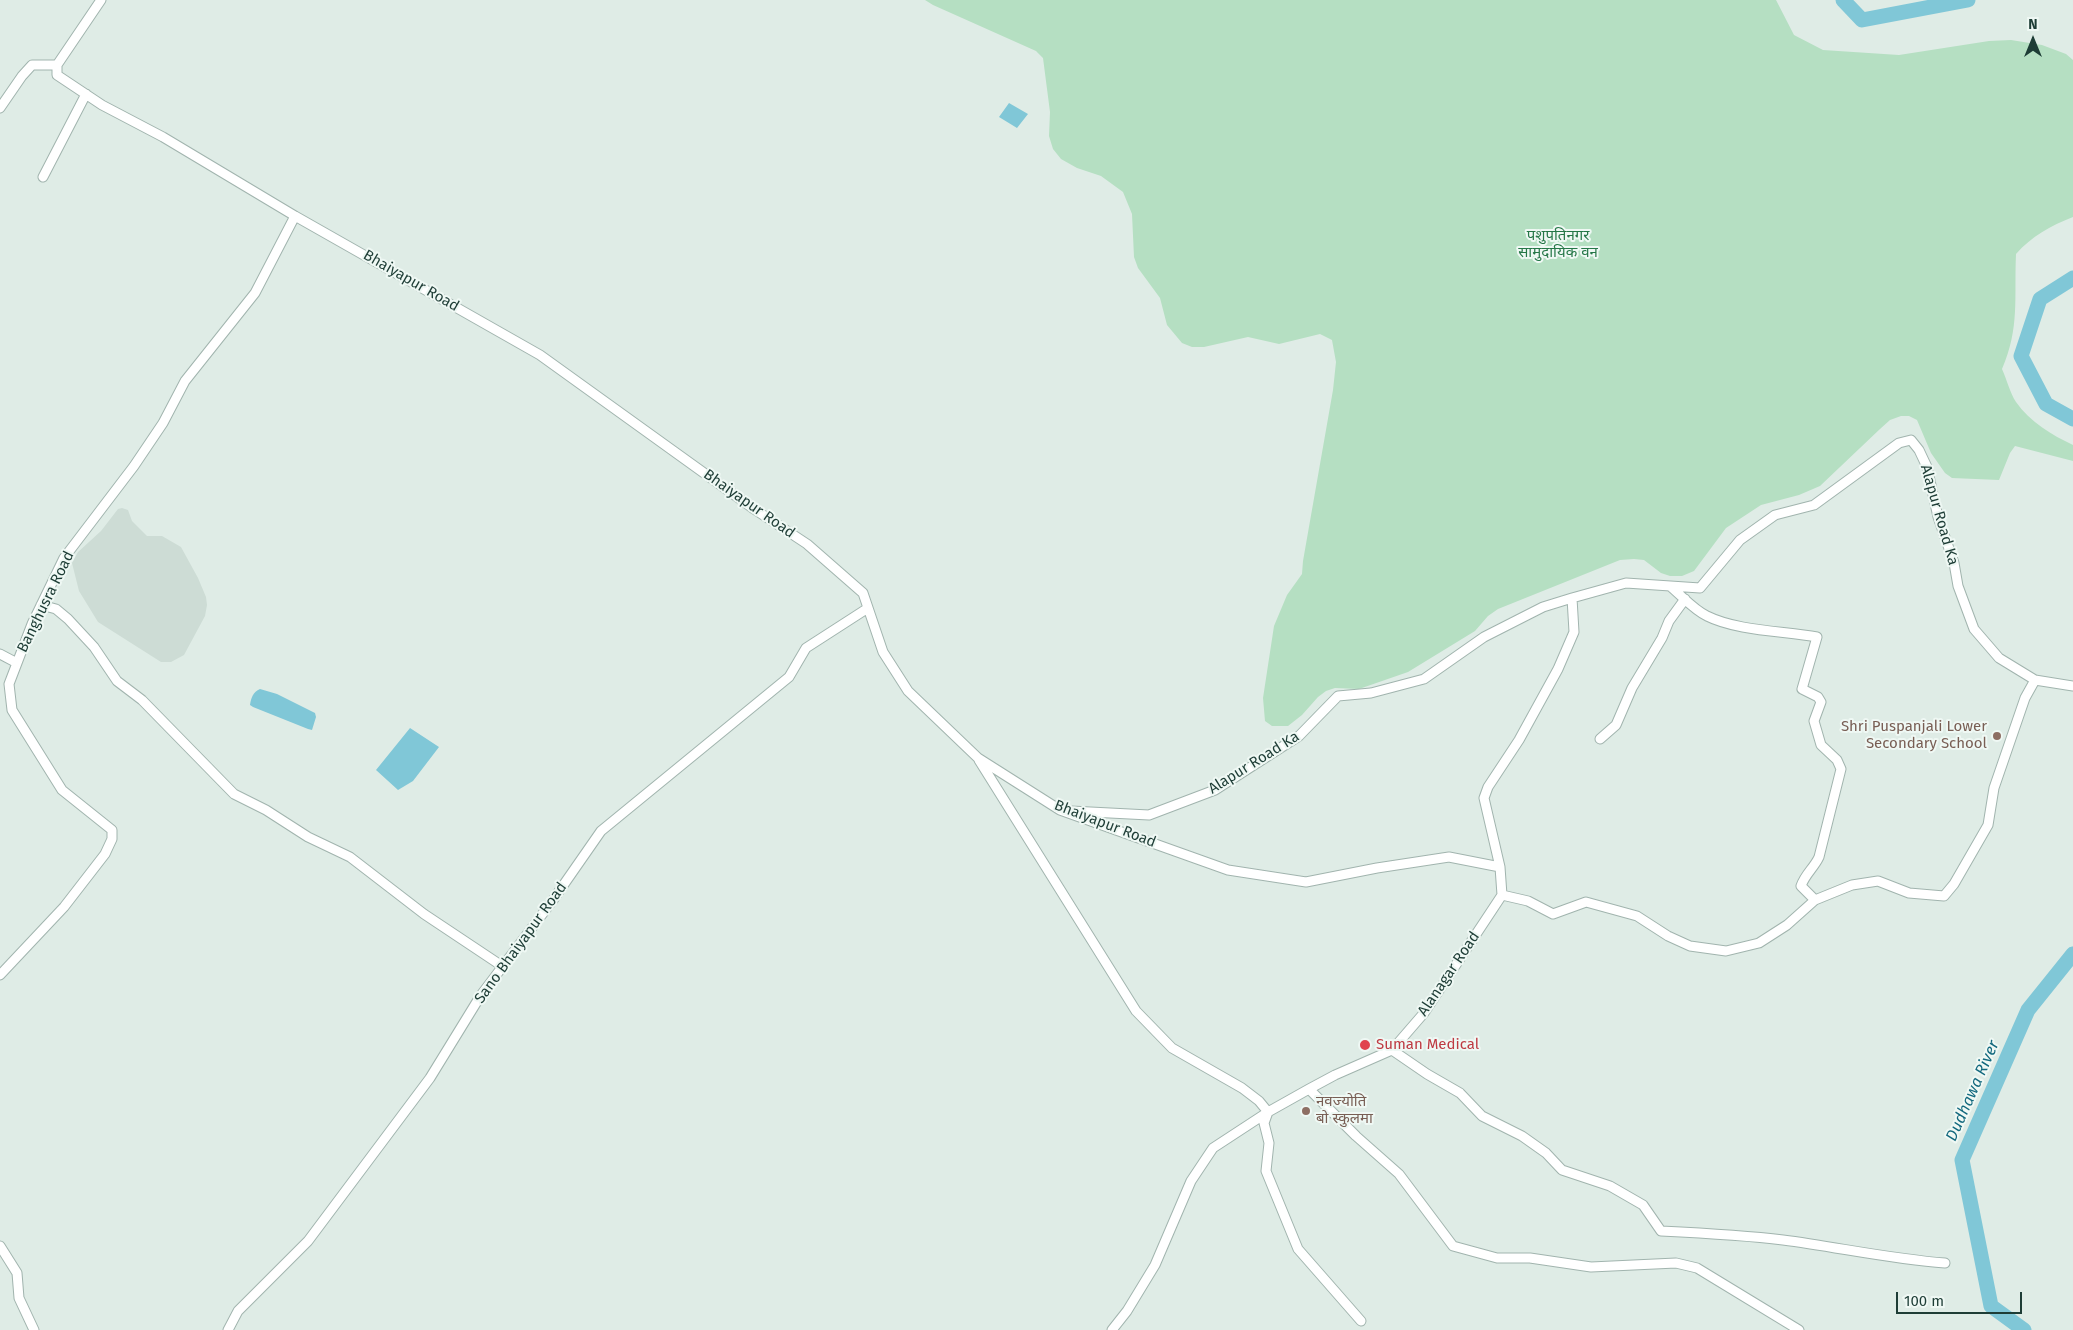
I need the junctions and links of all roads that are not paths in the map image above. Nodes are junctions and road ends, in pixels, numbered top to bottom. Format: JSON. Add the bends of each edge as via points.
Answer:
{"nodes":[{"id":1,"x":101,"y":0,"type":"edge"},
{"id":2,"x":57,"y":65,"type":"junction"},
{"id":3,"x":86,"y":94,"type":"junction"},
{"id":4,"x":0,"y":108,"type":"edge"},
{"id":5,"x":43,"y":177,"type":"dead end"},
{"id":6,"x":295,"y":216,"type":"junction"},
{"id":7,"x":1671,"y":587,"type":"junction"},
{"id":8,"x":1572,"y":598,"type":"junction"},
{"id":9,"x":1685,"y":599,"type":"junction"},
{"id":10,"x":41,"y":605,"type":"junction"},
{"id":11,"x":868,"y":608,"type":"junction"},
{"id":12,"x":0,"y":654,"type":"edge"},
{"id":13,"x":17,"y":663,"type":"junction"},
{"id":14,"x":2035,"y":680,"type":"junction"},
{"id":15,"x":2073,"y":686,"type":"edge"},
{"id":16,"x":1600,"y":739,"type":"dead end"},
{"id":17,"x":978,"y":758,"type":"junction"},
{"id":18,"x":1060,"y":810,"type":"junction"},
{"id":19,"x":1500,"y":867,"type":"junction"},
{"id":20,"x":1502,"y":895,"type":"junction"},
{"id":21,"x":1815,"y":900,"type":"junction"},
{"id":22,"x":502,"y":966,"type":"junction"},
{"id":23,"x":0,"y":976,"type":"edge"},
{"id":24,"x":1392,"y":1050,"type":"junction"},
{"id":25,"x":1310,"y":1089,"type":"junction"},
{"id":26,"x":1268,"y":1112,"type":"junction"},
{"id":27,"x":0,"y":1246,"type":"edge"},
{"id":28,"x":1945,"y":1264,"type":"dead end"},
{"id":29,"x":1361,"y":1321,"type":"dead end"},
{"id":30,"x":34,"y":1330,"type":"edge"},
{"id":31,"x":228,"y":1330,"type":"edge"},
{"id":32,"x":1112,"y":1330,"type":"edge"},
{"id":33,"x":1799,"y":1330,"type":"edge"}],
"edges":[{"from":1,"to":2,"type":"street"},
{"from":2,"to":3,"type":"street","name":"Bhaiyapur Road","via":[[58,75]]},
{"from":2,"to":4,"type":"street","via":[[32,65]]},
{"from":3,"to":5,"type":"street"},
{"from":3,"to":6,"type":"street","name":"Bhaiyapur Road"},
{"from":6,"to":10,"type":"street","name":"Banghusra Road","via":[[255,293],[185,381],[163,423],[134,466],[64,558]]},
{"from":6,"to":11,"type":"street","name":"Bhaiyapur Road","via":[[540,355],[754,509],[808,544],[862,593]]},
{"from":7,"to":8,"type":"street","name":"Alapur Road Ka","via":[[1626,583]]},
{"from":7,"to":9,"type":"street"},
{"from":7,"to":14,"type":"street","name":"Alapur Road Ka","via":[[1700,588],[1740,540],[1775,515],[1814,506],[1899,443],[1911,440],[1927,467],[1958,586],[1974,629],[1999,658]]},
{"from":8,"to":18,"type":"street","name":"Alapur Road Ka","via":[[1543,607],[1484,638],[1424,679],[1371,693],[1338,696],[1300,736],[1215,790],[1149,815]]},
{"from":8,"to":19,"type":"street","via":[[1574,632],[1558,669],[1484,798]]},
{"from":9,"to":16,"type":"street","via":[[1632,688],[1616,725]]},
{"from":9,"to":21,"type":"street","via":[[1707,616],[1745,628],[1817,637],[1802,689],[1818,697],[1820,702],[1814,721],[1821,745],[1837,760],[1841,769],[1819,857],[1801,886]]},
{"from":10,"to":13,"type":"street","name":"Banghusra Road"},
{"from":10,"to":22,"type":"street","via":[[56,609],[68,619],[94,647],[117,681],[142,700],[234,794],[308,837],[350,856],[424,914]]},
{"from":11,"to":17,"type":"street","name":"Bhaiyapur Road","via":[[883,652],[908,691]]},
{"from":11,"to":22,"type":"street","name":"Sano Bhaiyapur Road","via":[[806,648],[789,677],[601,831]]},
{"from":12,"to":13,"type":"street"},
{"from":13,"to":23,"type":"street","name":"Banghusra Road","via":[[8,684],[12,710],[62,790],[112,830],[112,839],[105,854],[64,907]]},
{"from":14,"to":15,"type":"street","name":"Alapur Road Ka"},
{"from":14,"to":21,"type":"street","via":[[2025,698],[1994,788],[1988,825],[1944,896],[1909,893],[1878,881],[1852,885]]},
{"from":17,"to":18,"type":"street","name":"Bhaiyapur Road"},
{"from":17,"to":26,"type":"street","via":[[1136,1011],[1172,1048],[1242,1088],[1259,1100]]},
{"from":18,"to":19,"type":"street","name":"Bhaiyapur Road","via":[[1228,870],[1306,882],[1449,857]]},
{"from":19,"to":20,"type":"street"},
{"from":20,"to":21,"type":"street","via":[[1528,901],[1553,914],[1586,902],[1637,916],[1690,946],[1726,951],[1759,943],[1788,925]]},
{"from":20,"to":24,"type":"street","name":"Alanagar Road","via":[[1424,1013]]},
{"from":22,"to":31,"type":"street","name":"Sano Bhaiyapur Road","via":[[430,1078],[313,1234],[238,1311]]},
{"from":24,"to":25,"type":"street","name":"Alanagar Road"},
{"from":24,"to":28,"type":"street","via":[[1460,1093],[1482,1116],[1528,1140],[1562,1170],[1610,1186],[1643,1205],[1662,1231],[1784,1240]]},
{"from":25,"to":26,"type":"street","name":"Alanagar Road"},
{"from":25,"to":33,"type":"street","via":[[1399,1174],[1454,1246],[1498,1258],[1530,1258],[1591,1266],[1676,1263],[1697,1268]]},
{"from":26,"to":29,"type":"street","via":[[1264,1123],[1269,1143],[1266,1171],[1298,1248]]},
{"from":26,"to":32,"type":"street","name":"Alanagar Road","via":[[1212,1148],[1191,1181],[1155,1265]]},
{"from":27,"to":30,"type":"street","via":[[17,1273],[19,1298]]}]}
